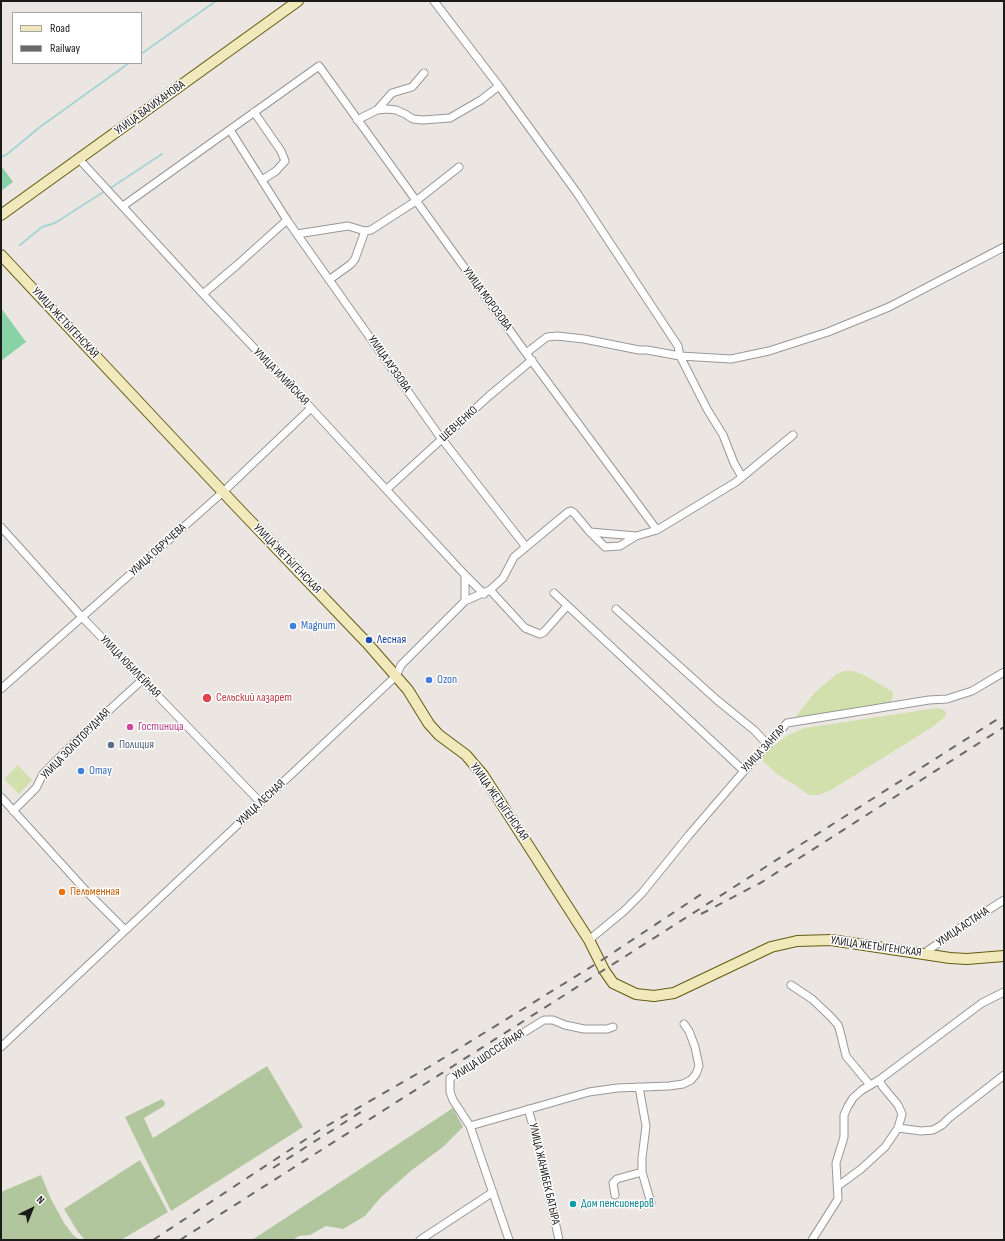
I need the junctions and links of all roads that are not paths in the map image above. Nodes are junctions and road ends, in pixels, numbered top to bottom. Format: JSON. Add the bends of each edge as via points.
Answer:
{"nodes":[{"id":1,"x":298,"y":1,"type":"edge"},
{"id":2,"x":434,"y":1,"type":"edge"},
{"id":3,"x":424,"y":73,"type":"dead end"},
{"id":4,"x":500,"y":86,"type":"junction"},
{"id":5,"x":377,"y":110,"type":"junction"},
{"id":6,"x":254,"y":112,"type":"junction"},
{"id":7,"x":357,"y":120,"type":"junction"},
{"id":8,"x":230,"y":130,"type":"junction"},
{"id":9,"x":80,"y":159,"type":"junction"},
{"id":10,"x":459,"y":167,"type":"dead end"},
{"id":11,"x":262,"y":180,"type":"junction"},
{"id":12,"x":416,"y":201,"type":"junction"},
{"id":13,"x":123,"y":206,"type":"junction"},
{"id":14,"x":1,"y":215,"type":"edge"},
{"id":15,"x":287,"y":220,"type":"junction"},
{"id":16,"x":365,"y":231,"type":"junction"},
{"id":17,"x":297,"y":234,"type":"junction"},
{"id":18,"x":1004,"y":247,"type":"edge"},
{"id":19,"x":1,"y":255,"type":"edge"},
{"id":20,"x":329,"y":280,"type":"junction"},
{"id":21,"x":203,"y":294,"type":"junction"},
{"id":22,"x":526,"y":353,"type":"junction"},
{"id":23,"x":680,"y":356,"type":"junction"},
{"id":24,"x":532,"y":360,"type":"junction"},
{"id":25,"x":311,"y":408,"type":"junction"},
{"id":26,"x":794,"y":435,"type":"dead end"},
{"id":27,"x":442,"y":439,"type":"junction"},
{"id":28,"x":742,"y":477,"type":"junction"},
{"id":29,"x":387,"y":489,"type":"junction"},
{"id":30,"x":223,"y":492,"type":"junction"},
{"id":31,"x":1,"y":527,"type":"edge"},
{"id":32,"x":657,"y":530,"type":"junction"},
{"id":33,"x":589,"y":532,"type":"junction"},
{"id":34,"x":636,"y":536,"type":"junction"},
{"id":35,"x":526,"y":547,"type":"junction"},
{"id":36,"x":465,"y":575,"type":"junction"},
{"id":37,"x":487,"y":592,"type":"junction"},
{"id":38,"x":554,"y":593,"type":"dead end"},
{"id":39,"x":465,"y":601,"type":"junction"},
{"id":40,"x":567,"y":606,"type":"junction"},
{"id":41,"x":616,"y":609,"type":"dead end"},
{"id":42,"x":82,"y":617,"type":"junction"},
{"id":43,"x":1004,"y":672,"type":"edge"},
{"id":44,"x":396,"y":676,"type":"junction"},
{"id":45,"x":142,"y":680,"type":"junction"},
{"id":46,"x":1,"y":689,"type":"edge"},
{"id":47,"x":768,"y":745,"type":"junction"},
{"id":48,"x":744,"y":771,"type":"junction"},
{"id":49,"x":1,"y":797,"type":"edge"},
{"id":50,"x":261,"y":803,"type":"junction"},
{"id":51,"x":14,"y":811,"type":"junction"},
{"id":52,"x":1004,"y":900,"type":"edge"},
{"id":53,"x":125,"y":930,"type":"junction"},
{"id":54,"x":589,"y":940,"type":"junction"},
{"id":55,"x":923,"y":954,"type":"junction"},
{"id":56,"x":1004,"y":956,"type":"edge"},
{"id":57,"x":791,"y":984,"type":"dead end"},
{"id":58,"x":1004,"y":992,"type":"edge"},
{"id":59,"x":684,"y":1024,"type":"dead end"},
{"id":60,"x":613,"y":1027,"type":"dead end"},
{"id":61,"x":1,"y":1047,"type":"edge"},
{"id":62,"x":1004,"y":1075,"type":"edge"},
{"id":63,"x":879,"y":1080,"type":"junction"},
{"id":64,"x":870,"y":1084,"type":"junction"},
{"id":65,"x":639,"y":1087,"type":"junction"},
{"id":66,"x":528,"y":1109,"type":"junction"},
{"id":67,"x":470,"y":1126,"type":"junction"},
{"id":68,"x":898,"y":1128,"type":"junction"},
{"id":69,"x":642,"y":1172,"type":"junction"},
{"id":70,"x":838,"y":1186,"type":"junction"},
{"id":71,"x":493,"y":1192,"type":"junction"},
{"id":72,"x":615,"y":1195,"type":"dead end"},
{"id":73,"x":651,"y":1203,"type":"dead end"},
{"id":74,"x":420,"y":1240,"type":"edge"},
{"id":75,"x":509,"y":1240,"type":"edge"},
{"id":76,"x":559,"y":1240,"type":"edge"},
{"id":77,"x":812,"y":1240,"type":"edge"}],
"edges":[{"from":1,"to":9,"type":"main road","name":"УЛИЦА ВАЛИХАНОВА"},
{"from":2,"to":4,"type":"street"},
{"from":3,"to":5,"type":"street","via":[[412,87],[392,94]]},
{"from":4,"to":5,"type":"street","via":[[450,118],[412,119],[396,110]]},
{"from":4,"to":23,"type":"street","via":[[592,216],[678,346]]},
{"from":5,"to":7,"type":"street"},
{"from":6,"to":7,"type":"street","name":"УЛИЦА МОРОЗОВА","via":[[319,66]]},
{"from":6,"to":8,"type":"street"},
{"from":6,"to":11,"type":"street","via":[[281,151],[284,161],[276,171]]},
{"from":7,"to":12,"type":"street","name":"УЛИЦА МОРОЗОВА"},
{"from":8,"to":11,"type":"street","name":"УЛИЦА АУЭЗОВА"},
{"from":8,"to":13,"type":"street"},
{"from":9,"to":13,"type":"street","name":"УЛИЦА ИЛИЙСКАЯ"},
{"from":9,"to":14,"type":"main road","name":"УЛИЦА ВАЛИХАНОВА"},
{"from":10,"to":12,"type":"street"},
{"from":11,"to":15,"type":"street","name":"УЛИЦА АУЭЗОВА"},
{"from":12,"to":16,"type":"street","via":[[371,230]]},
{"from":12,"to":22,"type":"street","name":"УЛИЦА МОРОЗОВА"},
{"from":13,"to":21,"type":"street","name":"УЛИЦА ИЛИЙСКАЯ"},
{"from":15,"to":17,"type":"street","name":"УЛИЦА АУЭЗОВА"},
{"from":15,"to":21,"type":"street"},
{"from":16,"to":17,"type":"street","via":[[348,226]]},
{"from":16,"to":20,"type":"street","via":[[355,259]]},
{"from":17,"to":20,"type":"street","name":"УЛИЦА АУЭЗОВА"},
{"from":18,"to":23,"type":"street","via":[[889,307],[822,334],[731,359]]},
{"from":19,"to":30,"type":"main road","name":"УЛИЦА ЖЕТЫГЕНСКАЯ"},
{"from":20,"to":27,"type":"street","name":"УЛИЦА АУЭЗОВА"},
{"from":21,"to":25,"type":"street","name":"УЛИЦА ИЛИЙСКАЯ"},
{"from":22,"to":23,"type":"street","via":[[547,337],[557,336]]},
{"from":22,"to":24,"type":"street","name":"УЛИЦА МОРОЗОВА"},
{"from":23,"to":28,"type":"street","via":[[723,435]]},
{"from":24,"to":27,"type":"street","name":"ШЕВЧЕНКО"},
{"from":24,"to":32,"type":"street","name":"УЛИЦА МОРОЗОВА"},
{"from":25,"to":29,"type":"street","name":"УЛИЦА ИЛИЙСКАЯ"},
{"from":25,"to":30,"type":"street","name":"УЛИЦА ОБРУЧЕВА"},
{"from":26,"to":28,"type":"street"},
{"from":27,"to":29,"type":"street","name":"ШЕВЧЕНКО"},
{"from":27,"to":35,"type":"street","name":"УЛИЦА АУЭЗОВА"},
{"from":28,"to":32,"type":"street"},
{"from":29,"to":36,"type":"street","name":"УЛИЦА ИЛИЙСКАЯ"},
{"from":30,"to":42,"type":"street","name":"УЛИЦА ОБРУЧЕВА"},
{"from":30,"to":44,"type":"main road","name":"УЛИЦА ЖЕТЫГЕНСКАЯ"},
{"from":31,"to":42,"type":"street","name":"УЛИЦА ЮБИЛЕЙНАЯ"},
{"from":32,"to":34,"type":"street"},
{"from":33,"to":34,"type":"street"},
{"from":33,"to":34,"type":"street","via":[[605,547],[620,546]]},
{"from":33,"to":35,"type":"street","via":[[574,513],[569,512]]},
{"from":35,"to":37,"type":"street","name":"УЛИЦА ЛЕСНАЯ","via":[[514,557],[504,578]]},
{"from":36,"to":37,"type":"street","name":"УЛИЦА ИЛИЙСКАЯ"},
{"from":36,"to":39,"type":"street"},
{"from":37,"to":39,"type":"street","name":"УЛИЦА ЛЕСНАЯ"},
{"from":37,"to":40,"type":"street","name":"УЛИЦА ИЛИЙСКАЯ","via":[[525,628],[540,634]]},
{"from":38,"to":40,"type":"street"},
{"from":39,"to":44,"type":"street","name":"УЛИЦА ЛЕСНАЯ","via":[[401,664]]},
{"from":40,"to":48,"type":"street"},
{"from":41,"to":47,"type":"street"},
{"from":42,"to":45,"type":"street","name":"УЛИЦА ЮБИЛЕЙНАЯ"},
{"from":42,"to":46,"type":"street","name":"УЛИЦА ОБРУЧЕВА"},
{"from":43,"to":47,"type":"street","name":"УЛИЦА ЗАНГАР","via":[[972,691],[947,699],[787,724]]},
{"from":44,"to":50,"type":"street","name":"УЛИЦА ЛЕСНАЯ"},
{"from":44,"to":54,"type":"main road","name":"УЛИЦА ЖЕТЫГЕНСКАЯ","via":[[429,724],[439,735],[466,755],[483,775]]},
{"from":45,"to":50,"type":"street","name":"УЛИЦА ЮБИЛЕЙНАЯ"},
{"from":45,"to":51,"type":"street","name":"УЛИЦА ЗОЛОТОРУДНАЯ","via":[[43,774],[36,788]]},
{"from":47,"to":48,"type":"street","name":"УЛИЦА ЗАНГАР"},
{"from":48,"to":54,"type":"street","name":"УЛИЦА ЗАНГАР","via":[[642,893]]},
{"from":49,"to":51,"type":"street"},
{"from":50,"to":53,"type":"street","name":"УЛИЦА ЛЕСНАЯ"},
{"from":51,"to":53,"type":"street"},
{"from":52,"to":55,"type":"street","name":"УЛИЦА АСТАНА"},
{"from":53,"to":61,"type":"street","name":"УЛИЦА ЛЕСНАЯ"},
{"from":54,"to":55,"type":"main road","name":"УЛИЦА ЖЕТЫГЕНСКАЯ","via":[[613,983],[636,994],[654,996],[674,993],[771,947],[796,941],[832,940]]},
{"from":55,"to":56,"type":"main road","name":"УЛИЦА ЖЕТЫГЕНСКАЯ","via":[[967,959]]},
{"from":57,"to":64,"type":"street","via":[[812,999],[835,1021],[846,1056]]},
{"from":58,"to":63,"type":"street","via":[[982,1003]]},
{"from":59,"to":65,"type":"street","via":[[695,1047],[699,1066],[696,1074],[682,1084]]},
{"from":60,"to":67,"type":"street","name":"УЛИЦА ШОССЕЙНАЯ","via":[[584,1029],[544,1020],[450,1078],[453,1100]]},
{"from":62,"to":68,"type":"street","via":[[933,1130]]},
{"from":63,"to":64,"type":"street"},
{"from":63,"to":68,"type":"street","via":[[902,1114]]},
{"from":64,"to":70,"type":"street","via":[[853,1098],[844,1114],[844,1136],[836,1163]]},
{"from":65,"to":66,"type":"street","via":[[589,1092]]},
{"from":65,"to":69,"type":"street","via":[[646,1126]]},
{"from":66,"to":67,"type":"street"},
{"from":66,"to":76,"type":"street","name":"УЛИЦА ЖАНИБЕК БАТЫРА","via":[[538,1142]]},
{"from":67,"to":71,"type":"street"},
{"from":68,"to":70,"type":"street","via":[[885,1147]]},
{"from":69,"to":72,"type":"street","via":[[616,1179],[612,1183]]},
{"from":69,"to":73,"type":"street"},
{"from":70,"to":77,"type":"street","via":[[838,1198]]},
{"from":71,"to":74,"type":"street"},
{"from":71,"to":75,"type":"street"}]}
